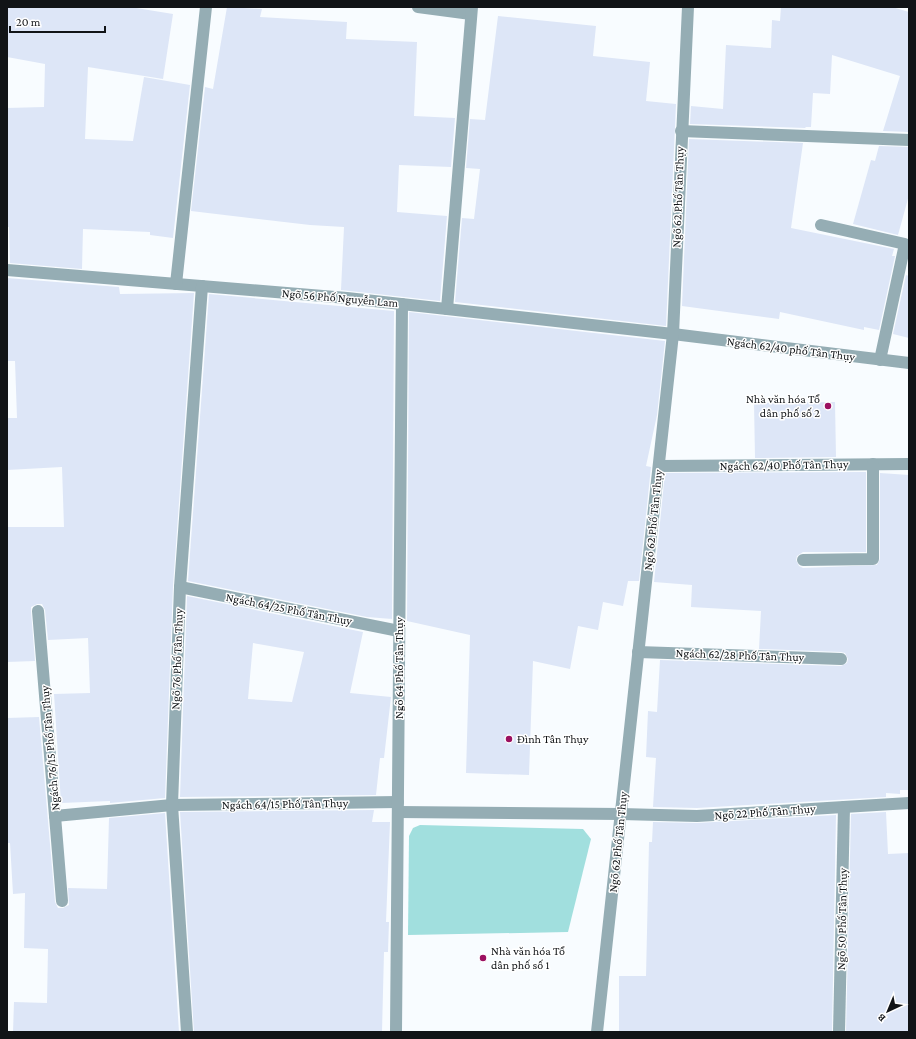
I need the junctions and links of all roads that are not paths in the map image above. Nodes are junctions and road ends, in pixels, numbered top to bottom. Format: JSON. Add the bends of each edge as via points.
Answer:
{"nodes":[{"id":1,"x":206,"y":7,"type":"edge"},
{"id":2,"x":418,"y":7,"type":"edge"},
{"id":3,"x":688,"y":7,"type":"edge"},
{"id":4,"x":472,"y":10,"type":"edge"},
{"id":5,"x":681,"y":131,"type":"junction"},
{"id":6,"x":909,"y":140,"type":"edge"},
{"id":7,"x":821,"y":225,"type":"dead end"},
{"id":8,"x":7,"y":270,"type":"edge"},
{"id":9,"x":176,"y":284,"type":"junction"},
{"id":10,"x":202,"y":286,"type":"junction"},
{"id":11,"x":402,"y":304,"type":"junction"},
{"id":12,"x":447,"y":309,"type":"junction"},
{"id":13,"x":673,"y":334,"type":"junction"},
{"id":14,"x":880,"y":360,"type":"junction"},
{"id":15,"x":909,"y":363,"type":"edge"},
{"id":16,"x":873,"y":464,"type":"junction"},
{"id":17,"x":909,"y":464,"type":"edge"},
{"id":18,"x":659,"y":466,"type":"junction"},
{"id":19,"x":803,"y":560,"type":"dead end"},
{"id":20,"x":180,"y":587,"type":"junction"},
{"id":21,"x":38,"y":610,"type":"dead end"},
{"id":22,"x":399,"y":631,"type":"junction"},
{"id":23,"x":638,"y":652,"type":"junction"},
{"id":24,"x":841,"y":659,"type":"dead end"},
{"id":25,"x":909,"y":803,"type":"edge"},
{"id":26,"x":172,"y":805,"type":"junction"},
{"id":27,"x":398,"y":807,"type":"junction"},
{"id":28,"x":844,"y":807,"type":"junction"},
{"id":29,"x":621,"y":814,"type":"junction"},
{"id":30,"x":55,"y":816,"type":"junction"},
{"id":31,"x":62,"y":901,"type":"dead end"},
{"id":32,"x":187,"y":1032,"type":"edge"},
{"id":33,"x":396,"y":1032,"type":"edge"},
{"id":34,"x":597,"y":1032,"type":"edge"},
{"id":35,"x":839,"y":1032,"type":"edge"}],
"edges":[{"from":1,"to":9,"type":"street"},
{"from":2,"to":4,"type":"street"},
{"from":3,"to":5,"type":"street","name":"Ngõ 62 Phố Tân Thụy"},
{"from":4,"to":12,"type":"street"},
{"from":5,"to":6,"type":"street"},
{"from":5,"to":13,"type":"street","name":"Ngõ 62 Phố Tân Thụy"},
{"from":7,"to":14,"type":"street","via":[[905,244]]},
{"from":8,"to":9,"type":"street","name":"Ngõ 56 Phố Nguyễn Lam"},
{"from":9,"to":10,"type":"street","name":"Ngõ 56 Phố Nguyễn Lam"},
{"from":10,"to":11,"type":"street","name":"Ngõ 56 Phố Nguyễn Lam"},
{"from":10,"to":20,"type":"street","name":"Ngõ 76 Phố Tân Thụy"},
{"from":11,"to":12,"type":"street","name":"Ngõ 56 Phố Nguyễn Lam"},
{"from":11,"to":22,"type":"street","name":"Ngõ 64 Phố Tân Thụy"},
{"from":12,"to":13,"type":"street","name":"Ngõ 56 Phố Nguyễn Lam"},
{"from":13,"to":14,"type":"street","name":"Ngách 62/40 phố Tân Thụy"},
{"from":13,"to":18,"type":"street","name":"Ngõ 62 Phố Tân Thụy"},
{"from":14,"to":15,"type":"street","name":"Ngách 62/40 phố Tân Thụy"},
{"from":16,"to":17,"type":"street","name":"Ngách 62/40 Phố Tân Thụy"},
{"from":16,"to":18,"type":"street","name":"Ngách 62/40 Phố Tân Thụy"},
{"from":16,"to":19,"type":"street","via":[[873,560]]},
{"from":18,"to":23,"type":"street","name":"Ngõ 62 Phố Tân Thụy"},
{"from":20,"to":22,"type":"street","name":"Ngách 64/25 Phố Tân Thụy"},
{"from":20,"to":26,"type":"street","name":"Ngõ 76 Phố Tân Thụy"},
{"from":21,"to":30,"type":"street","name":"Ngách 76/15 Phố Tân Thụy"},
{"from":22,"to":27,"type":"street","name":"Ngõ 64 Phố Tân Thụy"},
{"from":23,"to":24,"type":"street","name":"Ngách 62/28 Phố Tân Thụy"},
{"from":23,"to":29,"type":"street","name":"Ngõ 62 Phố Tân Thụy"},
{"from":25,"to":28,"type":"street","name":"Ngõ 22 Phố Tân Thụy"},
{"from":26,"to":27,"type":"street","name":"Ngách 64/15 Phố Tân Thụy"},
{"from":26,"to":30,"type":"street","name":"Ngách 76/15 Phố Tân Thụy"},
{"from":26,"to":32,"type":"street","name":"Ngõ 76 Phố Tân Thụy"},
{"from":27,"to":29,"type":"street","name":"Ngách 64/15 Phố Tân Thụy"},
{"from":27,"to":33,"type":"street","name":"Ngõ 64 Phố Tân Thụy"},
{"from":28,"to":29,"type":"street","name":"Ngõ 22 Phố Tân Thụy","via":[[697,816]]},
{"from":28,"to":35,"type":"street","name":"Ngõ 50 Phố Tân Thụy"},
{"from":29,"to":34,"type":"street","name":"Ngõ 62 Phố Tân Thụy"},
{"from":30,"to":31,"type":"street"}]}
